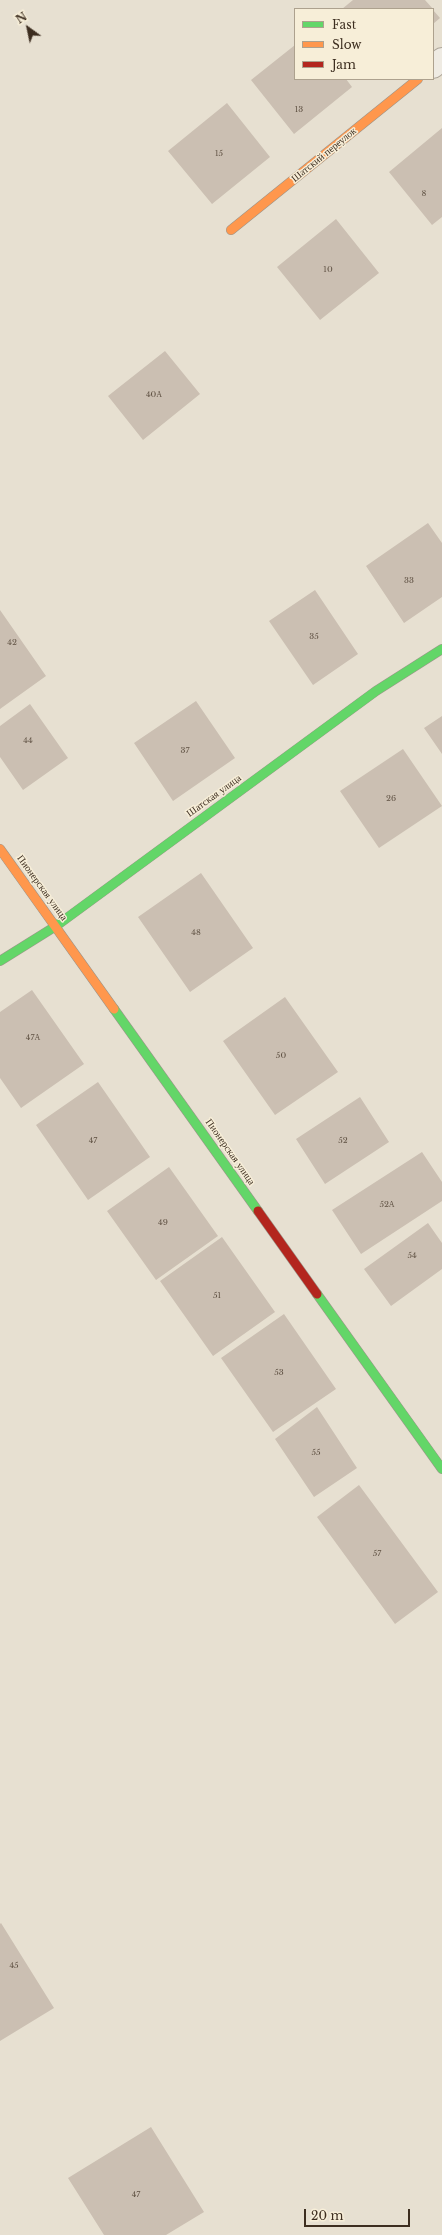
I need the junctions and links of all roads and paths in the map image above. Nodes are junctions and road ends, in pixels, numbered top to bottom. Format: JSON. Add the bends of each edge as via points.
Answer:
{"nodes":[{"id":1,"x":442,"y":59,"type":"edge"},
{"id":2,"x":434,"y":65,"type":"edge"},
{"id":3,"x":417,"y":80,"type":"edge"},
{"id":4,"x":231,"y":230,"type":"dead end"},
{"id":5,"x":442,"y":650,"type":"edge"},
{"id":6,"x":0,"y":849,"type":"edge"},
{"id":7,"x":56,"y":926,"type":"junction"},
{"id":8,"x":0,"y":961,"type":"edge"},
{"id":9,"x":442,"y":1469,"type":"edge"}],
"edges":[{"from":1,"to":2,"type":"street"},
{"from":3,"to":4,"type":"street","name":"Шатский переулок"},
{"from":5,"to":7,"type":"street","name":"Шатская улица","via":[[376,692]]},
{"from":6,"to":7,"type":"street","name":"Пионерская улица"},
{"from":7,"to":8,"type":"street","name":"Шатская улица"},
{"from":7,"to":9,"type":"street","name":"Пионерская улица"}]}
